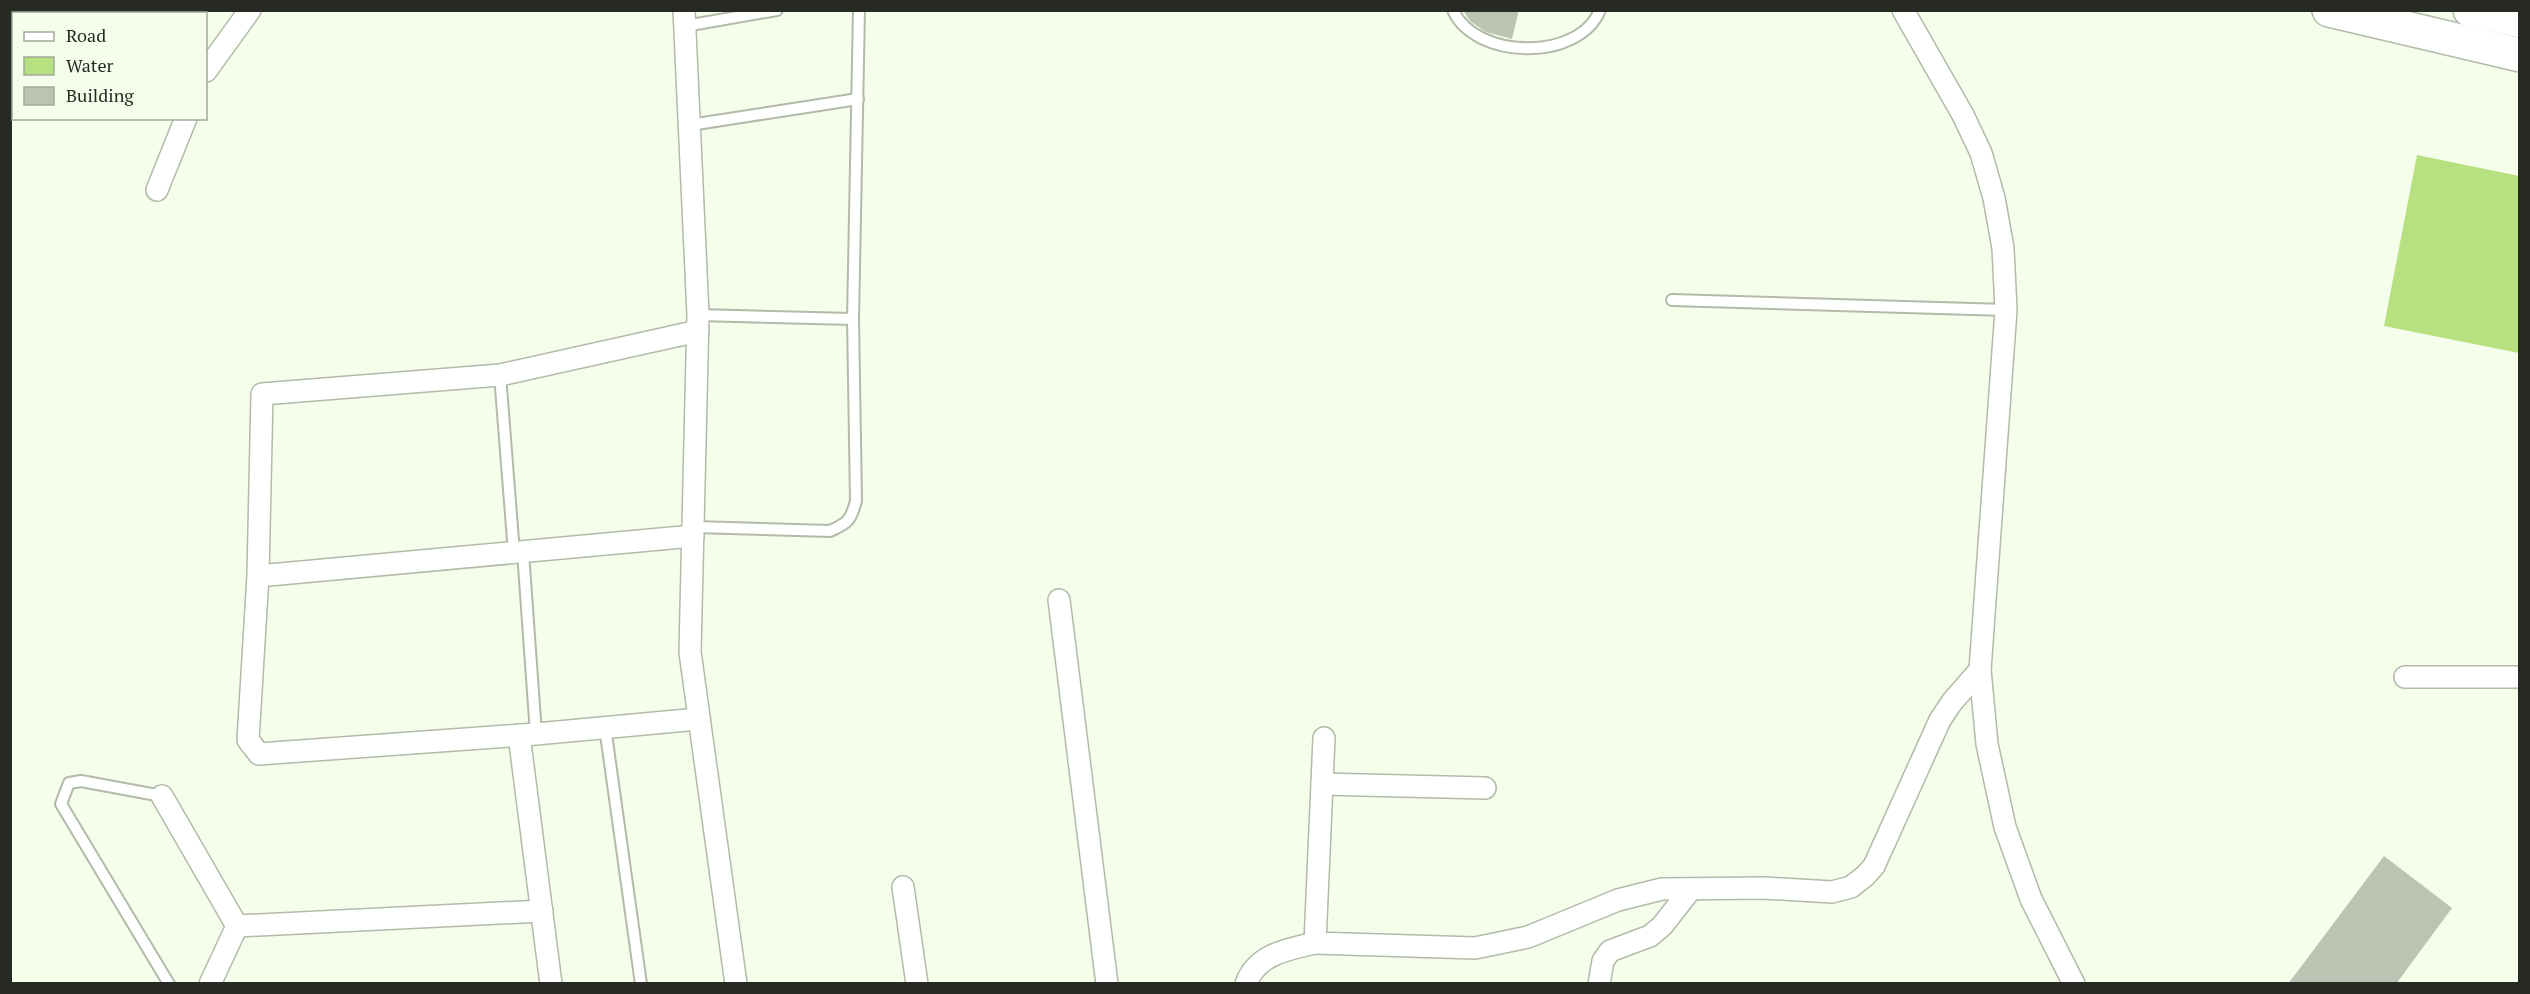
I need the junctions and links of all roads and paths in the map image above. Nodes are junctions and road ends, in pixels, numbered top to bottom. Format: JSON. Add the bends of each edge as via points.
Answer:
{"nodes":[{"id":1,"x":250,"y":10,"type":"edge"},
{"id":2,"x":777,"y":10,"type":"edge"},
{"id":3,"x":859,"y":10,"type":"edge"},
{"id":4,"x":1452,"y":10,"type":"edge"},
{"id":5,"x":1600,"y":10,"type":"edge"},
{"id":6,"x":1903,"y":10,"type":"edge"},
{"id":7,"x":2329,"y":10,"type":"edge"},
{"id":8,"x":2470,"y":10,"type":"edge"},
{"id":9,"x":685,"y":18,"type":"edge"},
{"id":10,"x":2520,"y":21,"type":"edge"},
{"id":11,"x":2520,"y":55,"type":"edge"},
{"id":12,"x":207,"y":70,"type":"edge"},
{"id":13,"x":858,"y":99,"type":"junction"},
{"id":14,"x":185,"y":120,"type":"edge"},
{"id":15,"x":690,"y":125,"type":"junction"},
{"id":16,"x":157,"y":190,"type":"dead end"},
{"id":17,"x":1672,"y":300,"type":"dead end"},
{"id":18,"x":2006,"y":310,"type":"junction"},
{"id":19,"x":853,"y":319,"type":"junction"},
{"id":20,"x":698,"y":323,"type":"junction"},
{"id":21,"x":500,"y":375,"type":"junction"},
{"id":22,"x":694,"y":531,"type":"junction"},
{"id":23,"x":518,"y":552,"type":"junction"},
{"id":24,"x":258,"y":576,"type":"junction"},
{"id":25,"x":1059,"y":600,"type":"dead end"},
{"id":26,"x":1980,"y":670,"type":"junction"},
{"id":27,"x":2405,"y":677,"type":"dead end"},
{"id":28,"x":2520,"y":677,"type":"edge"},
{"id":29,"x":698,"y":719,"type":"junction"},
{"id":30,"x":605,"y":727,"type":"junction"},
{"id":31,"x":527,"y":735,"type":"junction"},
{"id":32,"x":1324,"y":738,"type":"dead end"},
{"id":33,"x":1322,"y":784,"type":"junction"},
{"id":34,"x":1485,"y":788,"type":"dead end"},
{"id":35,"x":162,"y":796,"type":"joint"},
{"id":36,"x":903,"y":887,"type":"dead end"},
{"id":37,"x":1691,"y":889,"type":"junction"},
{"id":38,"x":542,"y":911,"type":"junction"},
{"id":39,"x":237,"y":926,"type":"junction"},
{"id":40,"x":1315,"y":944,"type":"junction"},
{"id":41,"x":169,"y":984,"type":"edge"},
{"id":42,"x":210,"y":984,"type":"edge"},
{"id":43,"x":551,"y":984,"type":"edge"},
{"id":44,"x":641,"y":984,"type":"edge"},
{"id":45,"x":736,"y":984,"type":"edge"},
{"id":46,"x":916,"y":984,"type":"edge"},
{"id":47,"x":1107,"y":984,"type":"edge"},
{"id":48,"x":1246,"y":984,"type":"edge"},
{"id":49,"x":1599,"y":984,"type":"edge"},
{"id":50,"x":2074,"y":984,"type":"edge"}],
"edges":[{"from":1,"to":12,"type":"street"},
{"from":2,"to":9,"type":"lane"},
{"from":3,"to":13,"type":"lane"},
{"from":4,"to":5,"type":"lane","via":[[1458,22],[1483,40],[1512,49],[1566,42],[1595,23]]},
{"from":6,"to":18,"type":"street","via":[[1981,153],[2003,248]]},
{"from":7,"to":11,"type":"main road"},
{"from":8,"to":10,"type":"main road"},
{"from":9,"to":15,"type":"street"},
{"from":13,"to":15,"type":"lane"},
{"from":13,"to":19,"type":"lane"},
{"from":14,"to":16,"type":"street"},
{"from":15,"to":20,"type":"street"},
{"from":17,"to":18,"type":"lane"},
{"from":18,"to":26,"type":"street"},
{"from":19,"to":20,"type":"lane"},
{"from":19,"to":22,"type":"lane","via":[[856,501],[852,517],[830,531]]},
{"from":20,"to":21,"type":"street"},
{"from":20,"to":22,"type":"street"},
{"from":21,"to":23,"type":"lane"},
{"from":21,"to":24,"type":"street","via":[[262,394]]},
{"from":22,"to":23,"type":"street"},
{"from":22,"to":29,"type":"street","via":[[690,652]]},
{"from":23,"to":24,"type":"street"},
{"from":23,"to":31,"type":"lane"},
{"from":24,"to":31,"type":"street","via":[[248,740],[259,754]]},
{"from":25,"to":47,"type":"street"},
{"from":26,"to":37,"type":"street","via":[[1940,720],[1874,866],[1851,887],[1832,892]]},
{"from":26,"to":50,"type":"street","via":[[1987,744],[2005,827],[2031,899]]},
{"from":27,"to":28,"type":"street"},
{"from":29,"to":30,"type":"street"},
{"from":29,"to":45,"type":"street"},
{"from":30,"to":31,"type":"street"},
{"from":30,"to":44,"type":"lane"},
{"from":31,"to":38,"type":"street"},
{"from":32,"to":33,"type":"street"},
{"from":33,"to":34,"type":"street"},
{"from":33,"to":40,"type":"street"},
{"from":35,"to":39,"type":"street"},
{"from":35,"to":41,"type":"lane","via":[[81,781],[69,783],[61,804]]},
{"from":36,"to":46,"type":"street"},
{"from":37,"to":40,"type":"street","via":[[1662,889],[1618,900],[1528,937],[1475,948]]},
{"from":37,"to":49,"type":"street","via":[[1650,936],[1610,951],[1603,961]]},
{"from":38,"to":39,"type":"street"},
{"from":38,"to":43,"type":"street"},
{"from":39,"to":42,"type":"street"},
{"from":40,"to":48,"type":"street","via":[[1270,956],[1254,968]]}]}
